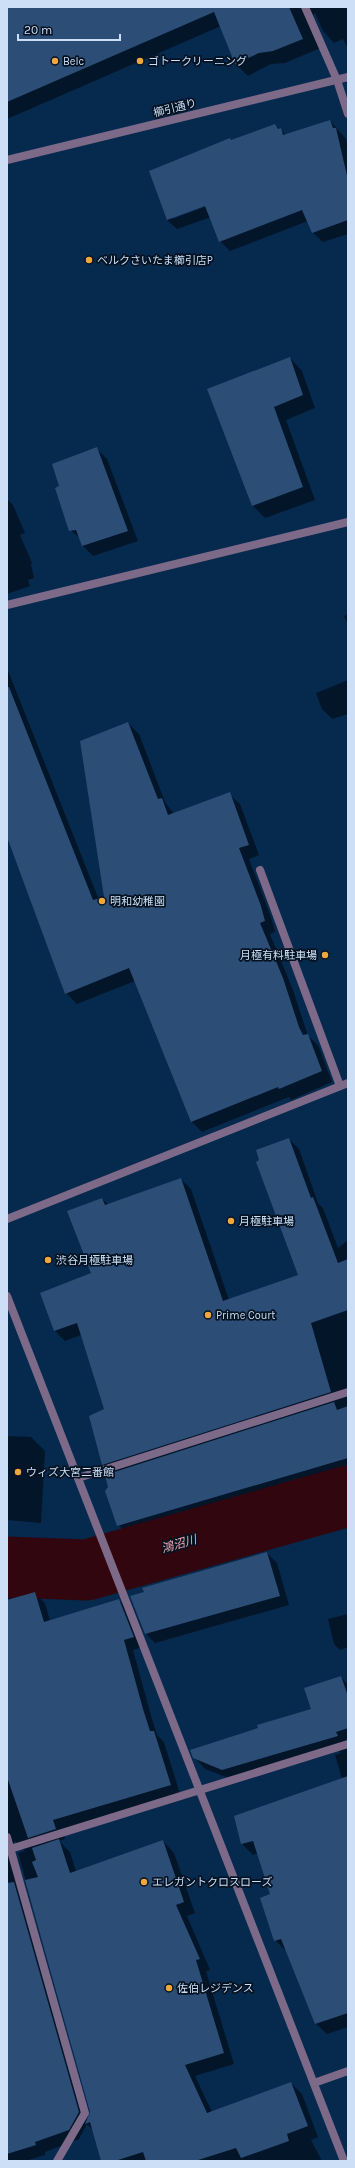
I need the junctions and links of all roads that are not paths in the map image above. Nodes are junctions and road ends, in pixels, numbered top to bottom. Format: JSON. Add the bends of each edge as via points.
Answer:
{"nodes":[{"id":1,"x":305,"y":7,"type":"edge"},
{"id":2,"x":348,"y":77,"type":"edge"},
{"id":3,"x":337,"y":80,"type":"junction"},
{"id":4,"x":348,"y":114,"type":"edge"},
{"id":5,"x":7,"y":160,"type":"edge"},
{"id":6,"x":348,"y":522,"type":"edge"},
{"id":7,"x":7,"y":605,"type":"edge"},
{"id":8,"x":260,"y":870,"type":"dead end"},
{"id":9,"x":344,"y":1084,"type":"edge"},
{"id":10,"x":7,"y":1219,"type":"edge"},
{"id":11,"x":7,"y":1296,"type":"edge"},
{"id":12,"x":348,"y":1392,"type":"edge"},
{"id":13,"x":78,"y":1478,"type":"junction"},
{"id":14,"x":348,"y":1744,"type":"edge"},
{"id":15,"x":200,"y":1789,"type":"junction"},
{"id":16,"x":7,"y":1837,"type":"edge"},
{"id":17,"x":9,"y":1849,"type":"edge"},
{"id":18,"x":348,"y":2071,"type":"edge"},
{"id":19,"x":314,"y":2083,"type":"junction"},
{"id":20,"x":57,"y":2161,"type":"edge"},
{"id":21,"x":344,"y":2161,"type":"edge"}],
"edges":[{"from":1,"to":3,"type":"street"},
{"from":2,"to":3,"type":"street","name":"櫛引通り"},
{"from":3,"to":4,"type":"street"},
{"from":3,"to":5,"type":"street","name":"櫛引通り"},
{"from":6,"to":7,"type":"street"},
{"from":8,"to":9,"type":"street"},
{"from":9,"to":10,"type":"street"},
{"from":11,"to":13,"type":"street"},
{"from":12,"to":13,"type":"street"},
{"from":13,"to":15,"type":"street"},
{"from":14,"to":15,"type":"street"},
{"from":15,"to":17,"type":"street"},
{"from":15,"to":19,"type":"street"},
{"from":16,"to":17,"type":"street"},
{"from":17,"to":20,"type":"street","via":[[85,2113]]},
{"from":18,"to":19,"type":"street"},
{"from":19,"to":21,"type":"street"}]}
